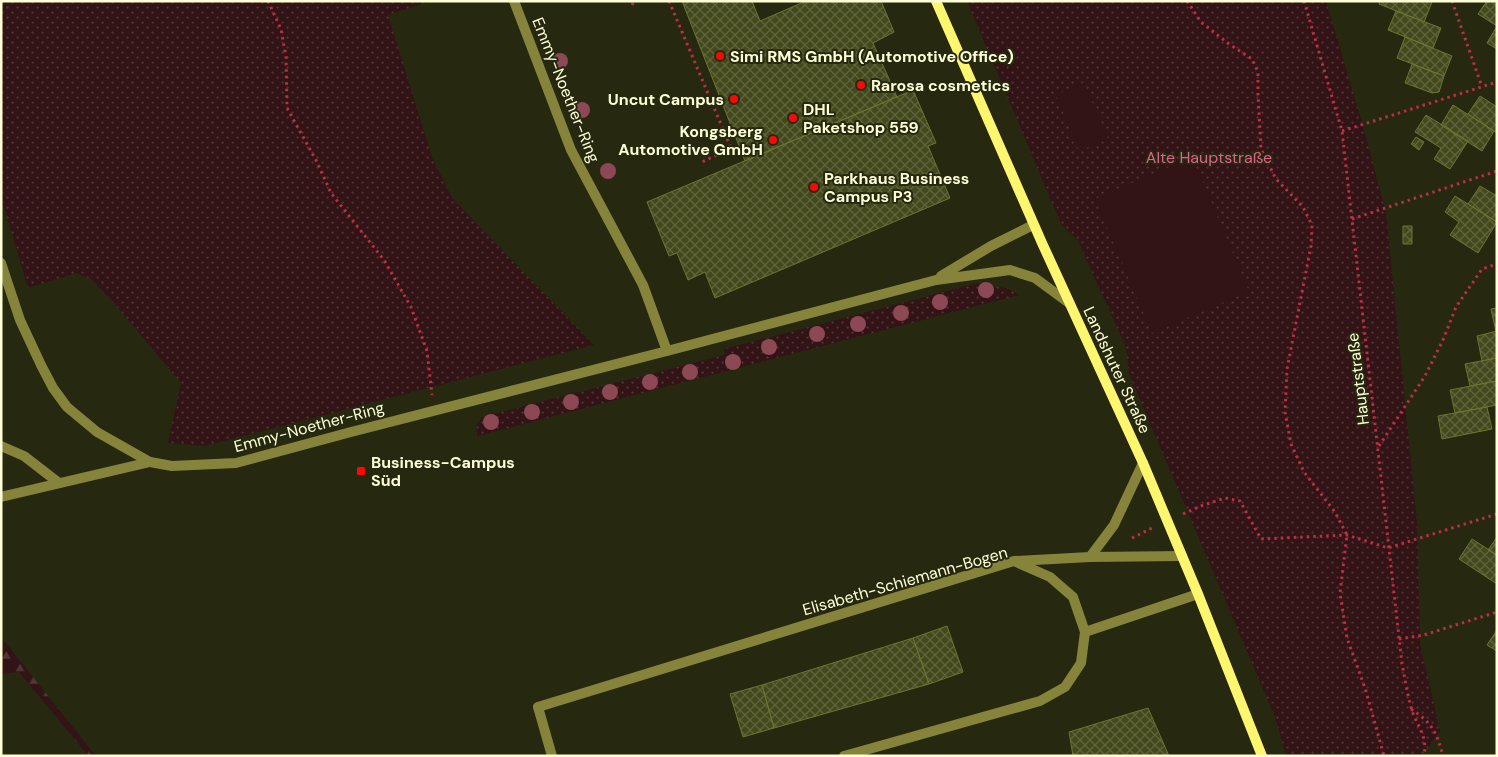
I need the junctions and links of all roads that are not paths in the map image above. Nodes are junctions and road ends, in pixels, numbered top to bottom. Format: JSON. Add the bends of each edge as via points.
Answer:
{"nodes":[{"id":1,"x":514,"y":1,"type":"edge"},
{"id":2,"x":936,"y":1,"type":"edge"},
{"id":3,"x":1034,"y":225,"type":"junction"},
{"id":4,"x":1,"y":263,"type":"edge"},
{"id":5,"x":936,"y":280,"type":"junction"},
{"id":6,"x":1069,"y":303,"type":"junction"},
{"id":7,"x":667,"y":352,"type":"junction"},
{"id":8,"x":1,"y":446,"type":"edge"},
{"id":9,"x":150,"y":462,"type":"junction"},
{"id":10,"x":1143,"y":463,"type":"junction"},
{"id":11,"x":60,"y":483,"type":"junction"},
{"id":12,"x":1,"y":497,"type":"edge"},
{"id":13,"x":1182,"y":556,"type":"junction"},
{"id":14,"x":1090,"y":557,"type":"junction"},
{"id":15,"x":1014,"y":562,"type":"junction"},
{"id":16,"x":1198,"y":594,"type":"junction"},
{"id":17,"x":1084,"y":632,"type":"junction"},
{"id":18,"x":552,"y":756,"type":"edge"},
{"id":19,"x":844,"y":756,"type":"edge"},
{"id":20,"x":1262,"y":756,"type":"edge"}],
"edges":[{"from":1,"to":7,"type":"street","name":"Emmy-Noether-Ring","via":[[571,150],[643,285]]},
{"from":2,"to":3,"type":"main road","name":"Landshuter Straße"},
{"from":3,"to":5,"type":"street","name":"Emmy-Noether-Ring","via":[[991,246]]},
{"from":3,"to":6,"type":"main road","name":"Landshuter Straße"},
{"from":4,"to":9,"type":"street","name":"Emmy-Noether-Ring","via":[[20,320],[53,388],[68,407],[97,432]]},
{"from":5,"to":6,"type":"street","name":"Emmy-Noether-Ring","via":[[1010,270],[1035,278]]},
{"from":5,"to":7,"type":"street","name":"Emmy-Noether-Ring"},
{"from":6,"to":10,"type":"main road","name":"Landshuter Straße"},
{"from":7,"to":9,"type":"street","name":"Emmy-Noether-Ring","via":[[236,463],[172,466]]},
{"from":8,"to":11,"type":"street","via":[[24,456]]},
{"from":9,"to":11,"type":"street"},
{"from":10,"to":13,"type":"main road","name":"Landshuter Straße"},
{"from":10,"to":14,"type":"street","via":[[1114,525]]},
{"from":11,"to":12,"type":"street"},
{"from":13,"to":14,"type":"street"},
{"from":13,"to":16,"type":"main road","name":"Landshuter Straße"},
{"from":14,"to":15,"type":"street"},
{"from":15,"to":17,"type":"street","name":"Elisabeth-Schiemann-Bogen","via":[[1050,577],[1073,597]]},
{"from":15,"to":18,"type":"street","name":"Elisabeth-Schiemann-Bogen","via":[[538,707]]},
{"from":16,"to":17,"type":"street"},
{"from":16,"to":20,"type":"main road","name":"Landshuter Straße"},
{"from":17,"to":19,"type":"street","name":"Elisabeth-Schiemann-Bogen","via":[[1080,663],[1065,687],[1040,701]]}]}
